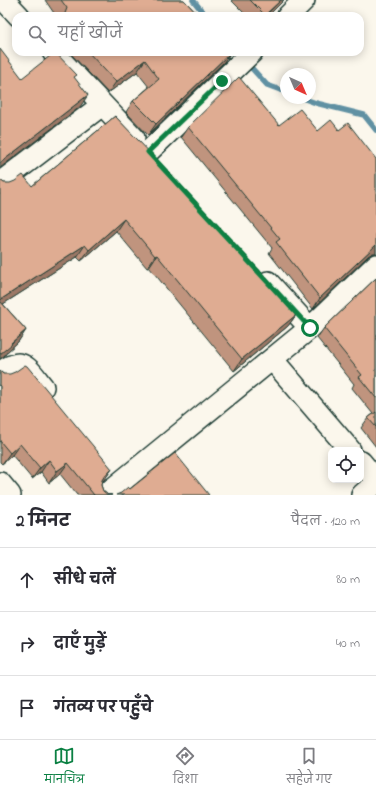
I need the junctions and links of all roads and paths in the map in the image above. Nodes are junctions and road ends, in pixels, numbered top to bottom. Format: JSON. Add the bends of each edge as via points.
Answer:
{"nodes":[{"id":1,"x":4,"y":0,"type":"edge"},
{"id":2,"x":304,"y":0,"type":"edge"},
{"id":3,"x":15,"y":12,"type":"edge"},
{"id":4,"x":292,"y":12,"type":"edge"},
{"id":5,"x":57,"y":56,"type":"edge"},
{"id":6,"x":248,"y":56,"type":"edge"},
{"id":7,"x":102,"y":105,"type":"junction"},
{"id":8,"x":0,"y":183,"type":"edge"},
{"id":9,"x":376,"y":265,"type":"edge"},
{"id":10,"x":256,"y":269,"type":"edge"},
{"id":11,"x":310,"y":328,"type":"junction"},
{"id":12,"x":272,"y":359,"type":"junction"},
{"id":13,"x":0,"y":374,"type":"edge"},
{"id":14,"x":56,"y":404,"type":"edge"},
{"id":15,"x":347,"y":447,"type":"edge"},
{"id":16,"x":364,"y":466,"type":"edge"},
{"id":17,"x":376,"y":480,"type":"edge"},
{"id":18,"x":0,"y":482,"type":"edge"},
{"id":19,"x":112,"y":482,"type":"edge"},
{"id":20,"x":376,"y":483,"type":"edge"},
{"id":21,"x":10,"y":495,"type":"edge"},
{"id":22,"x":362,"y":495,"type":"edge"}],
"edges":[{"from":1,"to":3,"type":"street"},
{"from":2,"to":4,"type":"street"},
{"from":5,"to":7,"type":"street"},
{"from":6,"to":7,"type":"street","via":[[153,158]]},
{"from":7,"to":8,"type":"street"},
{"from":9,"to":11,"type":"street"},
{"from":10,"to":11,"type":"street"},
{"from":11,"to":12,"type":"street"},
{"from":12,"to":15,"type":"street"},
{"from":12,"to":19,"type":"street"},
{"from":13,"to":14,"type":"street","via":[[8,367],[21,364]]},
{"from":16,"to":17,"type":"street"},
{"from":18,"to":21,"type":"street"},
{"from":20,"to":22,"type":"street"}]}
